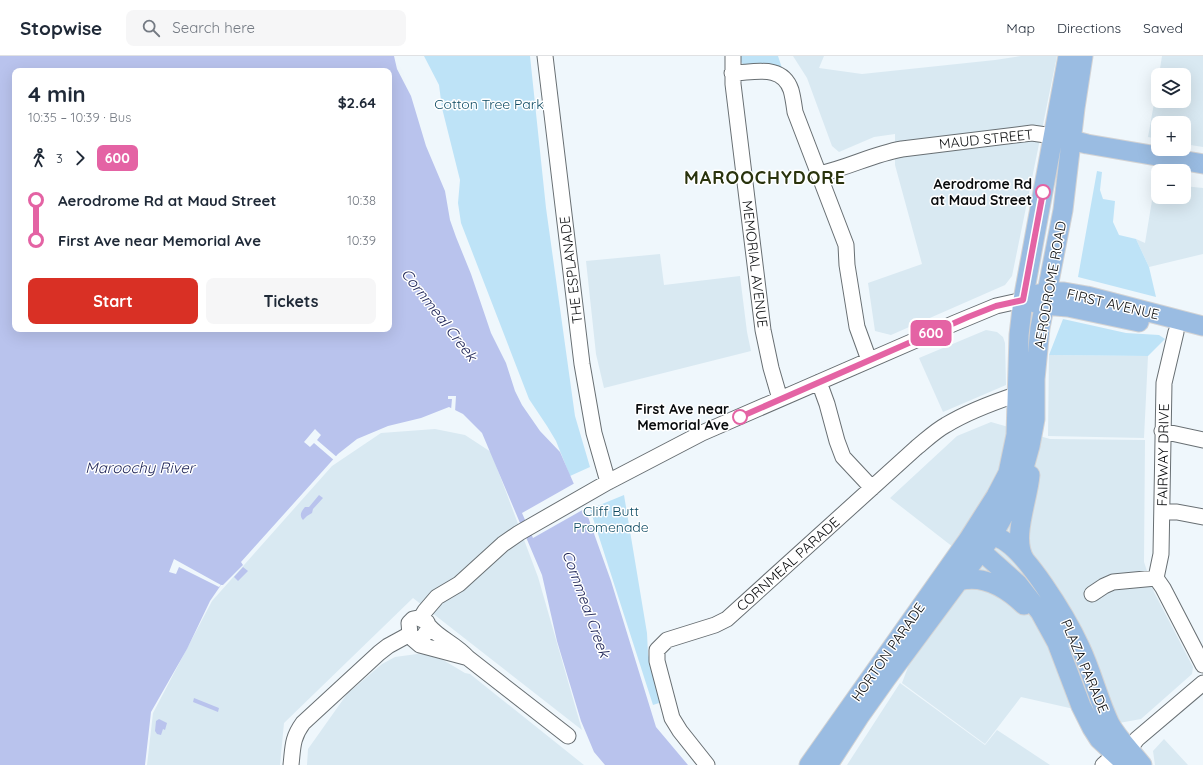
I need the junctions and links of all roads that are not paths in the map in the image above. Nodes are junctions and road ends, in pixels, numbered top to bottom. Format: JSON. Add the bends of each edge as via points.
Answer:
{"nodes":[{"id":1,"x":546,"y":56,"type":"edge"},
{"id":2,"x":733,"y":56,"type":"edge"},
{"id":3,"x":1068,"y":56,"type":"edge"},
{"id":4,"x":1083,"y":56,"type":"edge"},
{"id":5,"x":732,"y":74,"type":"junction"},
{"id":6,"x":1053,"y":136,"type":"junction"},
{"id":7,"x":1072,"y":140,"type":"junction"},
{"id":8,"x":1203,"y":164,"type":"edge"},
{"id":9,"x":819,"y":174,"type":"junction"},
{"id":10,"x":1046,"y":298,"type":"junction"},
{"id":11,"x":1023,"y":300,"type":"junction"},
{"id":12,"x":1203,"y":326,"type":"edge"},
{"id":13,"x":1176,"y":332,"type":"junction"},
{"id":14,"x":1203,"y":339,"type":"edge"},
{"id":15,"x":869,"y":360,"type":"junction"},
{"id":16,"x":819,"y":382,"type":"junction"},
{"id":17,"x":1018,"y":394,"type":"junction"},
{"id":18,"x":780,"y":399,"type":"junction"},
{"id":19,"x":1162,"y":431,"type":"junction"},
{"id":20,"x":1203,"y":440,"type":"edge"},
{"id":21,"x":1030,"y":446,"type":"junction"},
{"id":22,"x":608,"y":482,"type":"junction"},
{"id":23,"x":872,"y":488,"type":"junction"},
{"id":24,"x":1162,"y":512,"type":"junction"},
{"id":25,"x":1203,"y":518,"type":"edge"},
{"id":26,"x":992,"y":536,"type":"junction"},
{"id":27,"x":974,"y":546,"type":"junction"},
{"id":28,"x":1025,"y":561,"type":"junction"},
{"id":29,"x":1156,"y":578,"type":"junction"},
{"id":30,"x":959,"y":581,"type":"junction"},
{"id":31,"x":1092,"y":594,"type":"dead end"},
{"id":32,"x":424,"y":622,"type":"junction"},
{"id":33,"x":1053,"y":635,"type":"junction"},
{"id":34,"x":411,"y":636,"type":"junction"},
{"id":35,"x":468,"y":658,"type":"junction"},
{"id":36,"x":1203,"y":665,"type":"edge"},
{"id":37,"x":1203,"y":683,"type":"edge"},
{"id":38,"x":568,"y":736,"type":"dead end"},
{"id":39,"x":1122,"y":756,"type":"edge"},
{"id":40,"x":291,"y":765,"type":"edge"},
{"id":41,"x":707,"y":765,"type":"edge"},
{"id":42,"x":809,"y":765,"type":"edge"},
{"id":43,"x":828,"y":765,"type":"edge"},
{"id":44,"x":1142,"y":765,"type":"edge"}],
"edges":[{"from":1,"to":22,"type":"street","name":"THE ESPLANADE","via":[[582,364],[594,433]]},
{"from":2,"to":5,"type":"street","name":"MEMORIAL AVENUE"},
{"from":3,"to":6,"type":"main road","name":"AERODROME ROAD"},
{"from":4,"to":7,"type":"main road","name":"AERODROME ROAD"},
{"from":5,"to":9,"type":"street","via":[[769,71],[785,79]]},
{"from":5,"to":18,"type":"street","name":"MEMORIAL AVENUE","via":[[763,330]]},
{"from":6,"to":7,"type":"main road","name":"MAUD STREET"},
{"from":6,"to":9,"type":"street","name":"MAUD STREET","via":[[1032,133],[888,151],[832,172]]},
{"from":6,"to":11,"type":"main road","name":"AERODROME ROAD"},
{"from":7,"to":8,"type":"main road","name":"MAUD STREET"},
{"from":7,"to":10,"type":"main road","name":"AERODROME ROAD","via":[[1063,210]]},
{"from":9,"to":15,"type":"street","via":[[846,245],[857,327]]},
{"from":10,"to":11,"type":"main road","name":"FIRST AVENUE"},
{"from":10,"to":12,"type":"main road","name":"FIRST AVENUE","via":[[1064,292],[1087,296]]},
{"from":10,"to":13,"type":"main road","name":"FIRST AVENUE","via":[[1068,307]]},
{"from":10,"to":21,"type":"main road","name":"AERODROME ROAD","via":[[1039,335],[1035,419]]},
{"from":11,"to":15,"type":"street","name":"FIRST AVENUE","via":[[989,309]]},
{"from":11,"to":17,"type":"main road","name":"AERODROME ROAD","via":[[1019,327]]},
{"from":13,"to":14,"type":"main road","name":"FIRST AVENUE"},
{"from":13,"to":19,"type":"street","name":"FAIRWAY DRIVE","via":[[1164,383]]},
{"from":15,"to":16,"type":"street","name":"FIRST AVENUE"},
{"from":16,"to":18,"type":"street","name":"FIRST AVENUE"},
{"from":16,"to":23,"type":"street","via":[[843,457]]},
{"from":17,"to":23,"type":"street","name":"CORNMEAL PARADE","via":[[947,424]]},
{"from":17,"to":27,"type":"main road","name":"AERODROME ROAD","via":[[1016,435],[1008,473]]},
{"from":18,"to":22,"type":"street","name":"FIRST AVENUE","via":[[702,433]]},
{"from":19,"to":20,"type":"street"},
{"from":19,"to":24,"type":"street","name":"FAIRWAY DRIVE"},
{"from":21,"to":26,"type":"main road","name":"AERODROME ROAD","via":[[1016,492]]},
{"from":21,"to":28,"type":"main road","via":[[1029,486],[1019,541]]},
{"from":22,"to":32,"type":"street","name":"FIRST AVENUE","via":[[503,544],[459,584],[437,597],[425,610]]},
{"from":23,"to":41,"type":"street","name":"CORNMEAL PARADE","via":[[727,619],[668,640],[659,648],[656,654],[657,661],[670,713]]},
{"from":24,"to":25,"type":"street","via":[[1177,512]]},
{"from":24,"to":29,"type":"street","name":"FAIRWAY DRIVE","via":[[1161,554]]},
{"from":26,"to":27,"type":"main road","name":"AERODROME ROAD"},
{"from":26,"to":28,"type":"main road","name":"PLAZA PARADE","via":[[1007,544]]},
{"from":27,"to":30,"type":"main road","name":"HORTON PARADE"},
{"from":27,"to":33,"type":"main road","name":"PLAZA PARADE","via":[[1024,591]]},
{"from":27,"to":42,"type":"main road","name":"HORTON PARADE"},
{"from":28,"to":39,"type":"main road","name":"PLAZA PARADE","via":[[1048,589],[1073,632]]},
{"from":29,"to":31,"type":"street","via":[[1113,582]]},
{"from":29,"to":36,"type":"street"},
{"from":30,"to":33,"type":"main road","via":[[980,579],[1002,588],[1026,606]]},
{"from":30,"to":43,"type":"main road","name":"HORTON PARADE","via":[[886,679]]},
{"from":32,"to":34,"type":"street","name":"FIRST AVENUE","via":[[414,618],[410,620]]},
{"from":32,"to":35,"type":"street","via":[[436,634],[458,647]]},
{"from":33,"to":39,"type":"main road","name":"PLAZA PARADE","via":[[1092,728],[1099,739]]},
{"from":34,"to":35,"type":"street","via":[[421,646]]},
{"from":34,"to":40,"type":"street","via":[[379,653],[308,718],[296,732]]},
{"from":35,"to":38,"type":"street"},
{"from":37,"to":39,"type":"street"},
{"from":39,"to":44,"type":"main road","name":"PLAZA PARADE"}]}
